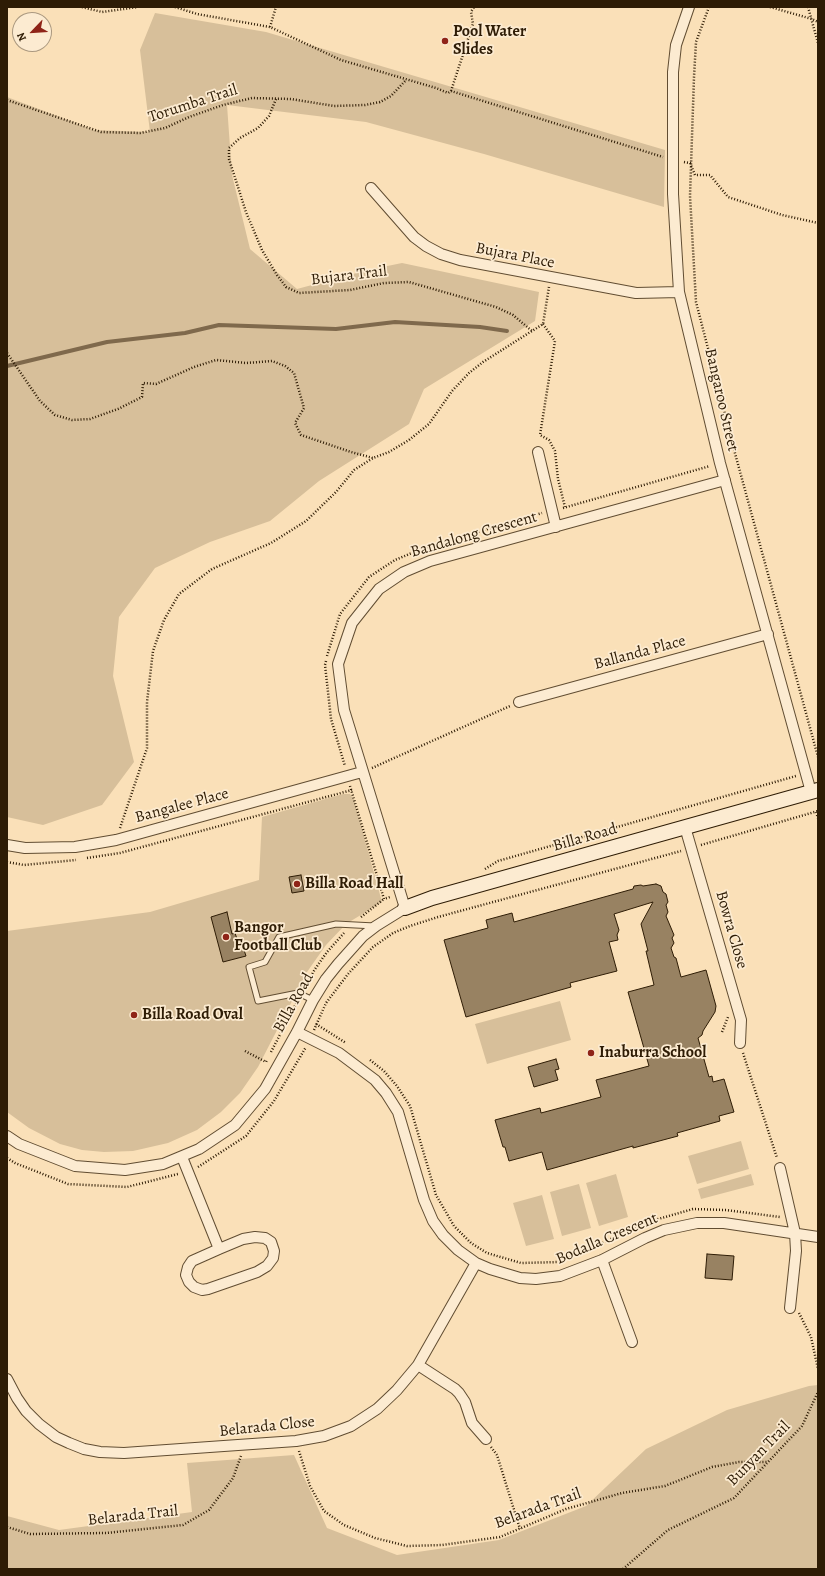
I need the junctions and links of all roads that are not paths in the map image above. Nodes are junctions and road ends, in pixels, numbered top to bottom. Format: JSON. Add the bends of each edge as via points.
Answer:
{"nodes":[{"id":1,"x":689,"y":7,"type":"edge"},
{"id":2,"x":372,"y":188,"type":"dead end"},
{"id":3,"x":679,"y":292,"type":"junction"},
{"id":4,"x":538,"y":452,"type":"dead end"},
{"id":5,"x":725,"y":480,"type":"junction"},
{"id":6,"x":556,"y":527,"type":"junction"},
{"id":7,"x":768,"y":634,"type":"junction"},
{"id":8,"x":520,"y":702,"type":"road end"},
{"id":9,"x":362,"y":772,"type":"junction"},
{"id":10,"x":814,"y":791,"type":"edge"},
{"id":11,"x":685,"y":827,"type":"junction"},
{"id":12,"x":7,"y":845,"type":"edge"},
{"id":13,"x":405,"y":908,"type":"junction"},
{"id":14,"x":376,"y":926,"type":"junction"},
{"id":15,"x":313,"y":1000,"type":"junction"},
{"id":16,"x":297,"y":1032,"type":"junction"},
{"id":17,"x":740,"y":1043,"type":"road end"},
{"id":18,"x":7,"y":1136,"type":"edge"},
{"id":19,"x":182,"y":1157,"type":"junction"},
{"id":20,"x":780,"y":1168,"type":"road end"},
{"id":21,"x":795,"y":1233,"type":"junction"},
{"id":22,"x":818,"y":1237,"type":"edge"},
{"id":23,"x":219,"y":1250,"type":"junction"},
{"id":24,"x":602,"y":1260,"type":"junction"},
{"id":25,"x":476,"y":1263,"type":"junction"},
{"id":26,"x":790,"y":1306,"type":"road end"},
{"id":27,"x":632,"y":1342,"type":"dead end"},
{"id":28,"x":418,"y":1365,"type":"junction"},
{"id":29,"x":7,"y":1379,"type":"edge"},
{"id":30,"x":486,"y":1439,"type":"road end"}],
"edges":[{"from":1,"to":3,"type":"street","name":"Bangaroo Street","via":[[676,45],[673,72],[673,194]]},
{"from":2,"to":3,"type":"street","name":"Bujara Place","via":[[414,237],[440,254],[551,279],[636,294]]},
{"from":3,"to":5,"type":"street","name":"Bangaroo Street"},
{"from":4,"to":6,"type":"street"},
{"from":5,"to":6,"type":"street","name":"Bandalong Crescent"},
{"from":5,"to":7,"type":"street","name":"Bangaroo Street"},
{"from":6,"to":9,"type":"street","name":"Bandalong Crescent","via":[[430,561],[404,572],[379,589],[352,623],[338,664],[344,710]]},
{"from":7,"to":8,"type":"street","name":"Ballanda Place"},
{"from":7,"to":10,"type":"street","name":"Bangaroo Street"},
{"from":9,"to":12,"type":"street","name":"Bangalee Place","via":[[116,840],[75,846],[25,848]]},
{"from":9,"to":13,"type":"street","name":"Bandalong Crescent"},
{"from":10,"to":11,"type":"street","name":"Billa Road"},
{"from":11,"to":13,"type":"street","name":"Billa Road","via":[[432,898]]},
{"from":11,"to":17,"type":"street","name":"Bowra Close","via":[[741,1020]]},
{"from":13,"to":14,"type":"street","name":"Billa Road"},
{"from":14,"to":15,"type":"street","name":"Billa Road","via":[[363,936],[338,964]]},
{"from":14,"to":15,"type":"lane","via":[[336,924],[280,937],[265,962],[249,967],[258,1001],[298,993]]},
{"from":15,"to":16,"type":"street","name":"Billa Road"},
{"from":16,"to":19,"type":"street","name":"Billa Road","via":[[265,1089],[235,1125]]},
{"from":16,"to":25,"type":"street","name":"Bodalla Crescent","via":[[339,1053],[375,1080],[386,1093],[398,1112],[424,1200],[433,1221],[458,1250]]},
{"from":18,"to":19,"type":"street","name":"Billa Road","via":[[19,1144],[74,1166],[125,1170],[163,1164]]},
{"from":19,"to":23,"type":"street"},
{"from":20,"to":21,"type":"street"},
{"from":21,"to":22,"type":"street","name":"Bodalla Crescent"},
{"from":21,"to":24,"type":"street","name":"Bodalla Crescent","via":[[724,1223],[697,1223],[664,1230]]},
{"from":21,"to":26,"type":"street","via":[[796,1251]]},
{"from":23,"to":23,"type":"street","via":[[243,1239],[255,1237],[265,1238],[271,1242],[274,1251],[273,1258],[267,1266],[257,1272],[208,1289],[194,1287],[186,1275],[192,1261]]},
{"from":24,"to":25,"type":"street","name":"Bodalla Crescent","via":[[560,1276],[536,1279],[520,1278]]},
{"from":24,"to":27,"type":"street"},
{"from":25,"to":28,"type":"street","name":"Belarada Close"},
{"from":28,"to":29,"type":"street","name":"Belarada Close","via":[[377,1409],[351,1426],[324,1436],[296,1441],[124,1453],[84,1449],[56,1437],[39,1424],[20,1402]]},
{"from":28,"to":30,"type":"street","via":[[459,1393],[472,1423]]}]}
